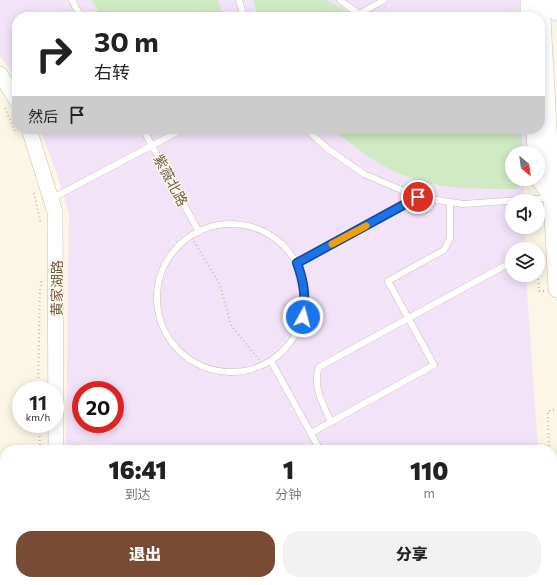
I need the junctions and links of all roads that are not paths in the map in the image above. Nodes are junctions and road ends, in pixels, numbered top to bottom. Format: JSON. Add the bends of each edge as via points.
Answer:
{"nodes":[{"id":1,"x":72,"y":0,"type":"edge"},
{"id":2,"x":239,"y":0,"type":"edge"},
{"id":3,"x":340,"y":0,"type":"edge"},
{"id":4,"x":384,"y":0,"type":"edge"},
{"id":5,"x":528,"y":0,"type":"edge"},
{"id":6,"x":541,"y":0,"type":"edge"},
{"id":7,"x":556,"y":0,"type":"edge"},
{"id":8,"x":78,"y":12,"type":"edge"},
{"id":9,"x":243,"y":12,"type":"edge"},
{"id":10,"x":356,"y":12,"type":"edge"},
{"id":11,"x":363,"y":12,"type":"edge"},
{"id":12,"x":528,"y":12,"type":"edge"},
{"id":13,"x":542,"y":12,"type":"edge"},
{"id":14,"x":557,"y":12,"type":"edge"},
{"id":15,"x":545,"y":61,"type":"edge"},
{"id":16,"x":0,"y":74,"type":"edge"},
{"id":17,"x":10,"y":102,"type":"edge"},
{"id":18,"x":31,"y":134,"type":"edge"},
{"id":19,"x":146,"y":134,"type":"edge"},
{"id":20,"x":174,"y":134,"type":"edge"},
{"id":21,"x":312,"y":134,"type":"edge"},
{"id":22,"x":534,"y":134,"type":"edge"},
{"id":23,"x":152,"y":146,"type":"junction"},
{"id":24,"x":535,"y":146,"type":"edge"},
{"id":25,"x":544,"y":186,"type":"edge"},
{"id":26,"x":418,"y":197,"type":"junction"},
{"id":27,"x":554,"y":198,"type":"edge"},
{"id":28,"x":52,"y":199,"type":"junction"},
{"id":29,"x":450,"y":202,"type":"junction"},
{"id":30,"x":199,"y":232,"type":"junction"},
{"id":31,"x":297,"y":263,"type":"junction"},
{"id":32,"x":505,"y":266,"type":"edge"},
{"id":33,"x":557,"y":289,"type":"edge"},
{"id":34,"x":408,"y":318,"type":"junction"},
{"id":35,"x":271,"y":361,"type":"junction"},
{"id":36,"x":331,"y":422,"type":"junction"},
{"id":37,"x":311,"y":433,"type":"junction"},
{"id":38,"x":56,"y":445,"type":"edge"},
{"id":39,"x":317,"y":445,"type":"edge"}],
"edges":[{"from":1,"to":8,"type":"lane"},
{"from":2,"to":9,"type":"lane"},
{"from":3,"to":10,"type":"lane"},
{"from":4,"to":11,"type":"lane"},
{"from":5,"to":12,"type":"street"},
{"from":6,"to":13,"type":"main road"},
{"from":7,"to":14,"type":"main road"},
{"from":15,"to":27,"type":"main road"},
{"from":16,"to":17,"type":"street"},
{"from":18,"to":28,"type":"street","name":"黄家湖路"},
{"from":19,"to":23,"type":"lane","name":"紫薇北路"},
{"from":20,"to":23,"type":"lane"},
{"from":21,"to":26,"type":"lane","via":[[364,174]]},
{"from":22,"to":24,"type":"street"},
{"from":23,"to":28,"type":"lane"},
{"from":23,"to":30,"type":"lane","name":"紫薇北路"},
{"from":25,"to":27,"type":"street"},
{"from":26,"to":29,"type":"lane"},
{"from":26,"to":31,"type":"lane"},
{"from":27,"to":29,"type":"lane","via":[[463,204]]},
{"from":27,"to":33,"type":"main road"},
{"from":28,"to":38,"type":"street","name":"黄家湖路","via":[[55,212]]},
{"from":29,"to":34,"type":"lane","via":[[450,238],[444,250],[388,281]]},
{"from":30,"to":31,"type":"lane","via":[[236,224],[254,228],[272,236],[286,248]]},
{"from":30,"to":35,"type":"lane","via":[[183,242],[162,272],[158,290],[159,314],[163,326],[184,356],[217,371],[236,372],[254,369]]},
{"from":31,"to":35,"type":"lane","via":[[304,280],[306,299],[303,317],[296,334],[285,349]]},
{"from":32,"to":34,"type":"lane"},
{"from":34,"to":36,"type":"lane","via":[[319,366],[316,384]]},
{"from":34,"to":36,"type":"lane","via":[[434,365]]},
{"from":35,"to":37,"type":"lane"},
{"from":36,"to":37,"type":"lane"},
{"from":37,"to":39,"type":"lane"}]}
